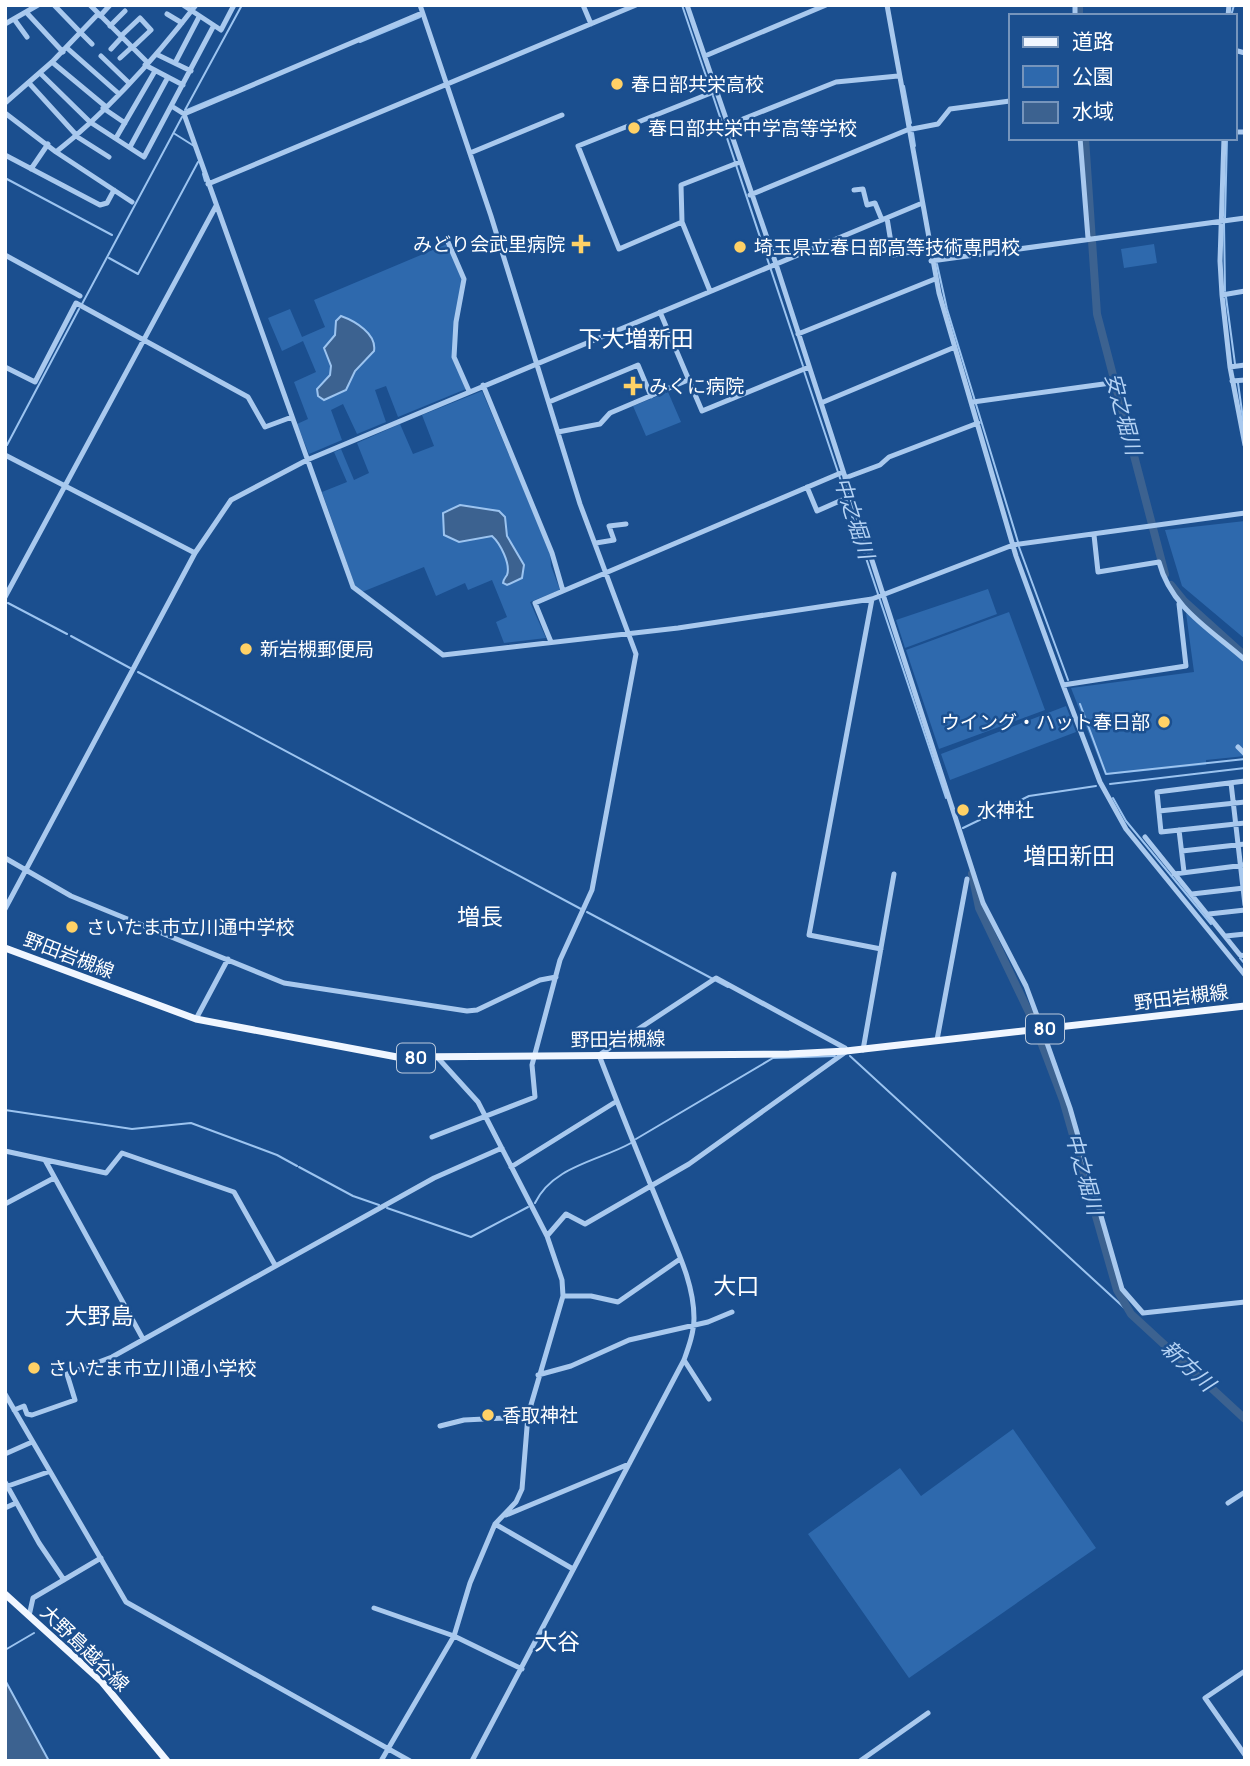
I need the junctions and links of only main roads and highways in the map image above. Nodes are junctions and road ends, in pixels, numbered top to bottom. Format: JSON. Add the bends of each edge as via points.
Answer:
{"nodes":[{"id":1,"x":5,"y":948,"type":"edge"},
{"id":2,"x":1245,"y":1006,"type":"edge"},
{"id":3,"x":5,"y":1594,"type":"edge"},
{"id":4,"x":167,"y":1761,"type":"edge"}],
"edges":[{"from":1,"to":2,"type":"main road","name":"野田岩槻線","number":"80","via":[[196,1019],[397,1057],[845,1051]]},
{"from":3,"to":4,"type":"main road","name":"大野島越谷線","via":[[102,1682]]}]}
